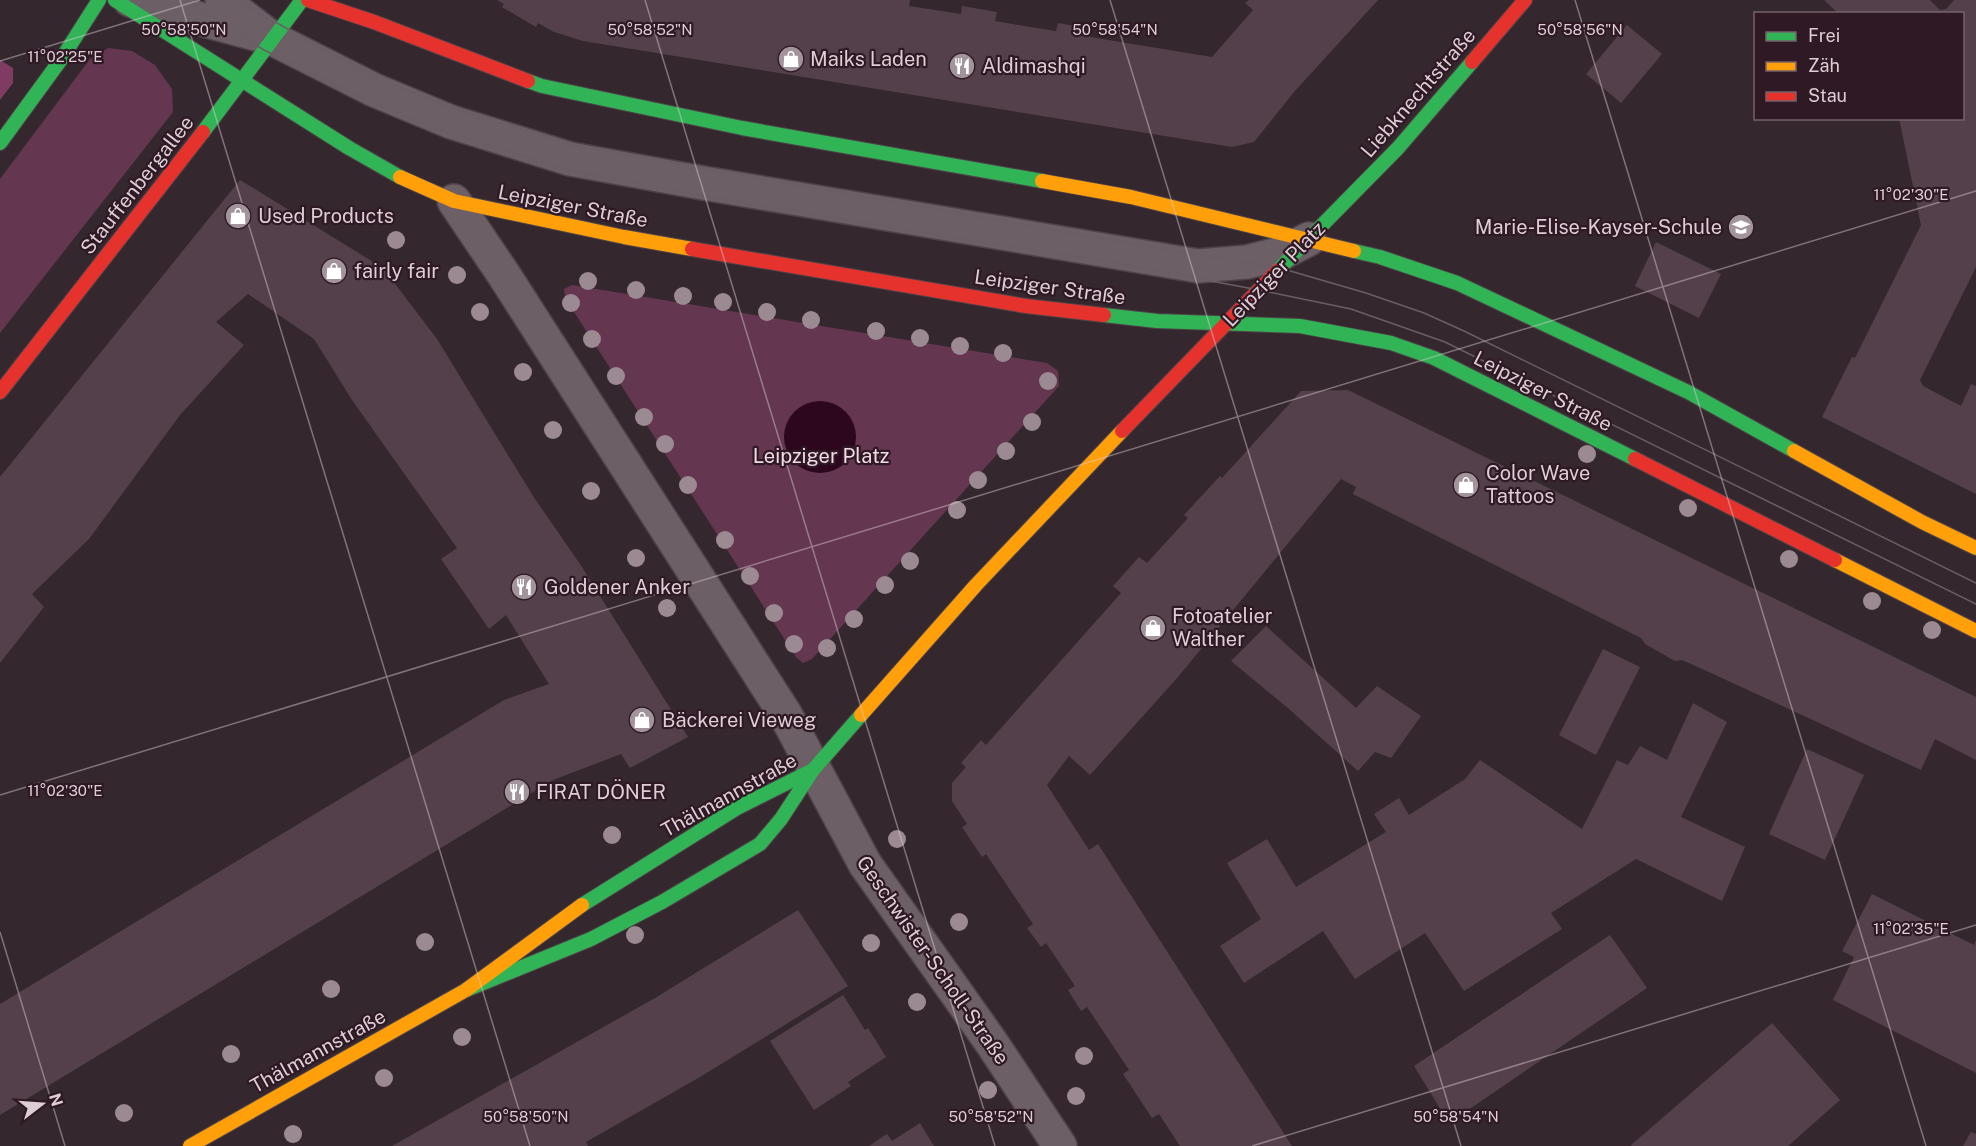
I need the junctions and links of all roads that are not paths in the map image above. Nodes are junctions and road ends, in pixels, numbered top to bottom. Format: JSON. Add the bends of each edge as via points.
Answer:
{"nodes":[{"id":1,"x":99,"y":0,"type":"edge"},
{"id":2,"x":115,"y":0,"type":"edge"},
{"id":3,"x":130,"y":0,"type":"edge"},
{"id":4,"x":222,"y":0,"type":"edge"},
{"id":5,"x":302,"y":0,"type":"edge"},
{"id":6,"x":308,"y":0,"type":"edge"},
{"id":7,"x":1525,"y":0,"type":"edge"},
{"id":8,"x":273,"y":39,"type":"junction"},
{"id":9,"x":241,"y":81,"type":"junction"},
{"id":10,"x":0,"y":143,"type":"edge"},
{"id":11,"x":454,"y":201,"type":"junction"},
{"id":12,"x":1338,"y":209,"type":"joint"},
{"id":13,"x":1310,"y":238,"type":"junction"},
{"id":14,"x":1227,"y":322,"type":"junction"},
{"id":15,"x":0,"y":392,"type":"edge"},
{"id":16,"x":1976,"y":548,"type":"edge"},
{"id":17,"x":1976,"y":631,"type":"edge"},
{"id":18,"x":813,"y":770,"type":"junction"},
{"id":19,"x":466,"y":990,"type":"junction"},
{"id":20,"x":190,"y":1146,"type":"edge"},
{"id":21,"x":1060,"y":1146,"type":"edge"}],
"edges":[{"from":1,"to":10,"type":"main road"},
{"from":2,"to":9,"type":"main road","name":"Leipziger Straße"},
{"from":3,"to":8,"type":"street"},
{"from":4,"to":8,"type":"street"},
{"from":5,"to":8,"type":"main road","name":"Stauffenbergallee"},
{"from":6,"to":13,"type":"main road","via":[[542,86],[742,128],[1131,197]]},
{"from":7,"to":12,"type":"main road","name":"Liebknechtstraße","via":[[1398,148]]},
{"from":8,"to":9,"type":"main road","name":"Stauffenbergallee"},
{"from":8,"to":13,"type":"street","via":[[374,90],[451,122],[570,159],[1198,266],[1247,262],[1282,253]]},
{"from":9,"to":11,"type":"main road","name":"Leipziger Straße","via":[[390,171]]},
{"from":9,"to":15,"type":"main road","name":"Stauffenbergallee"},
{"from":11,"to":14,"type":"main road","name":"Leipziger Straße","via":[[624,237],[1026,306],[1157,321]]},
{"from":11,"to":18,"type":"street","via":[[772,694]]},
{"from":12,"to":13,"type":"main road","name":"Leipziger Platz"},
{"from":13,"to":14,"type":"main road","name":"Leipziger Platz"},
{"from":13,"to":16,"type":"main road","via":[[1380,256],[1499,302],[1688,392]]},
{"from":14,"to":17,"type":"main road","name":"Leipziger Straße","via":[[1300,326],[1391,343],[1434,358]]},
{"from":14,"to":18,"type":"main road","name":"Leipziger Platz","via":[[976,585]]},
{"from":18,"to":19,"type":"main road","name":"Thälmannstraße","via":[[737,808],[585,903]]},
{"from":18,"to":19,"type":"main road","name":"Thälmannstraße","via":[[760,844],[591,939]]},
{"from":18,"to":21,"type":"street","name":"Geschwister-Scholl-Straße","via":[[865,864]]},
{"from":19,"to":20,"type":"main road","name":"Thälmannstraße"}]}
